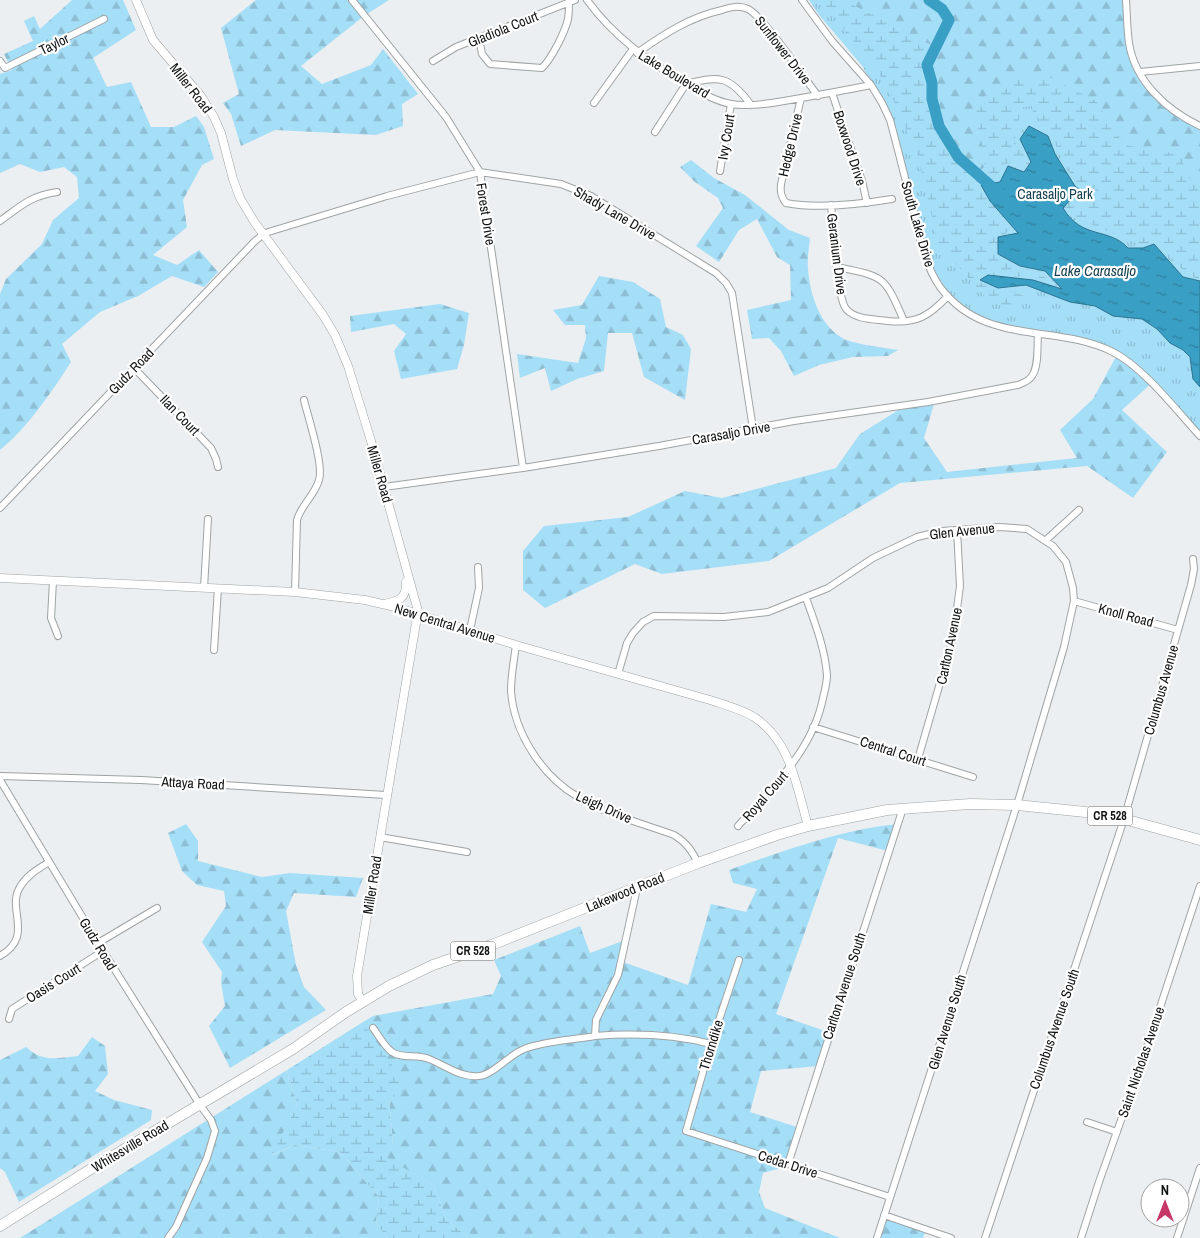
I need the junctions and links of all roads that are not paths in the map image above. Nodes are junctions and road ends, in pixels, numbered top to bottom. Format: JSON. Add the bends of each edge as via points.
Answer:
{"nodes":[{"id":1,"x":136,"y":0,"type":"edge"},
{"id":2,"x":352,"y":0,"type":"edge"},
{"id":3,"x":587,"y":0,"type":"edge"},
{"id":4,"x":802,"y":0,"type":"edge"},
{"id":5,"x":1126,"y":0,"type":"edge"},
{"id":6,"x":572,"y":1,"type":"edge"},
{"id":7,"x":104,"y":19,"type":"dead end"},
{"id":8,"x":478,"y":38,"type":"junction"},
{"id":9,"x":635,"y":51,"type":"junction"},
{"id":10,"x":0,"y":61,"type":"edge"},
{"id":11,"x":433,"y":61,"type":"dead end"},
{"id":12,"x":1200,"y":66,"type":"edge"},
{"id":13,"x":1140,"y":72,"type":"junction"},
{"id":14,"x":686,"y":84,"type":"junction"},
{"id":15,"x":871,"y":85,"type":"junction"},
{"id":16,"x":832,"y":92,"type":"junction"},
{"id":17,"x":818,"y":96,"type":"junction"},
{"id":18,"x":801,"y":98,"type":"junction"},
{"id":19,"x":594,"y":103,"type":"dead end"},
{"id":20,"x":731,"y":104,"type":"junction"},
{"id":21,"x":751,"y":105,"type":"junction"},
{"id":22,"x":1200,"y":126,"type":"edge"},
{"id":23,"x":655,"y":132,"type":"dead end"},
{"id":24,"x":720,"y":171,"type":"dead end"},
{"id":25,"x":480,"y":172,"type":"junction"},
{"id":26,"x":57,"y":192,"type":"dead end"},
{"id":27,"x":892,"y":199,"type":"dead end"},
{"id":28,"x":867,"y":203,"type":"junction"},
{"id":29,"x":831,"y":204,"type":"junction"},
{"id":30,"x":0,"y":221,"type":"edge"},
{"id":31,"x":263,"y":235,"type":"junction"},
{"id":32,"x":837,"y":267,"type":"junction"},
{"id":33,"x":948,"y":296,"type":"junction"},
{"id":34,"x":904,"y":321,"type":"junction"},
{"id":35,"x":1038,"y":334,"type":"junction"},
{"id":36,"x":134,"y":368,"type":"junction"},
{"id":37,"x":304,"y":400,"type":"dead end"},
{"id":38,"x":753,"y":429,"type":"junction"},
{"id":39,"x":1200,"y":436,"type":"edge"},
{"id":40,"x":218,"y":467,"type":"dead end"},
{"id":41,"x":523,"y":468,"type":"junction"},
{"id":42,"x":384,"y":487,"type":"junction"},
{"id":43,"x":0,"y":508,"type":"edge"},
{"id":44,"x":1079,"y":510,"type":"dead end"},
{"id":45,"x":208,"y":519,"type":"dead end"},
{"id":46,"x":957,"y":530,"type":"junction"},
{"id":47,"x":1046,"y":540,"type":"junction"},
{"id":48,"x":1193,"y":559,"type":"dead end"},
{"id":49,"x":404,"y":562,"type":"junction"},
{"id":50,"x":478,"y":568,"type":"dead end"},
{"id":51,"x":0,"y":578,"type":"edge"},
{"id":52,"x":53,"y":581,"type":"junction"},
{"id":53,"x":204,"y":588,"type":"junction"},
{"id":54,"x":218,"y":588,"type":"junction"},
{"id":55,"x":294,"y":592,"type":"junction"},
{"id":56,"x":806,"y":598,"type":"junction"},
{"id":57,"x":1074,"y":601,"type":"junction"},
{"id":58,"x":382,"y":604,"type":"junction"},
{"id":59,"x":418,"y":614,"type":"junction"},
{"id":60,"x":470,"y":630,"type":"junction"},
{"id":61,"x":1178,"y":630,"type":"junction"},
{"id":62,"x":58,"y":636,"type":"dead end"},
{"id":63,"x":516,"y":645,"type":"junction"},
{"id":64,"x":214,"y":650,"type":"dead end"},
{"id":65,"x":618,"y":674,"type":"junction"},
{"id":66,"x":813,"y":728,"type":"junction"},
{"id":67,"x":918,"y":759,"type":"junction"},
{"id":68,"x":791,"y":766,"type":"junction"},
{"id":69,"x":0,"y":776,"type":"edge"},
{"id":70,"x":973,"y":777,"type":"dead end"},
{"id":71,"x":0,"y":780,"type":"edge"},
{"id":72,"x":386,"y":795,"type":"junction"},
{"id":73,"x":1017,"y":805,"type":"junction"},
{"id":74,"x":903,"y":808,"type":"junction"},
{"id":75,"x":1124,"y":819,"type":"junction"},
{"id":76,"x":738,"y":826,"type":"dead end"},
{"id":77,"x":808,"y":826,"type":"junction"},
{"id":78,"x":380,"y":837,"type":"junction"},
{"id":79,"x":1200,"y":840,"type":"edge"},
{"id":80,"x":467,"y":852,"type":"dead end"},
{"id":81,"x":49,"y":862,"type":"junction"},
{"id":82,"x":698,"y":863,"type":"junction"},
{"id":83,"x":1200,"y":886,"type":"edge"},
{"id":84,"x":636,"y":888,"type":"junction"},
{"id":85,"x":157,"y":908,"type":"dead end"},
{"id":86,"x":98,"y":943,"type":"junction"},
{"id":87,"x":103,"y":951,"type":"junction"},
{"id":88,"x":0,"y":956,"type":"edge"},
{"id":89,"x":739,"y":960,"type":"dead end"},
{"id":90,"x":363,"y":1002,"type":"junction"},
{"id":91,"x":9,"y":1019,"type":"dead end"},
{"id":92,"x":373,"y":1028,"type":"dead end"},
{"id":93,"x":595,"y":1036,"type":"junction"},
{"id":94,"x":711,"y":1044,"type":"junction"},
{"id":95,"x":262,"y":1068,"type":"joint"},
{"id":96,"x":200,"y":1105,"type":"junction"},
{"id":97,"x":1086,"y":1122,"type":"dead end"},
{"id":98,"x":686,"y":1131,"type":"joint"},
{"id":99,"x":1117,"y":1132,"type":"junction"},
{"id":100,"x":788,"y":1164,"type":"junction"},
{"id":101,"x":1200,"y":1168,"type":"edge"},
{"id":102,"x":890,"y":1197,"type":"junction"},
{"id":103,"x":884,"y":1215,"type":"junction"},
{"id":104,"x":0,"y":1226,"type":"edge"},
{"id":105,"x":168,"y":1238,"type":"edge"},
{"id":106,"x":877,"y":1238,"type":"edge"},
{"id":107,"x":951,"y":1238,"type":"edge"},
{"id":108,"x":985,"y":1238,"type":"edge"},
{"id":109,"x":1081,"y":1238,"type":"edge"},
{"id":110,"x":1177,"y":1238,"type":"edge"}],
"edges":[{"from":1,"to":31,"type":"street","name":"Miller Road","via":[[153,40],[201,96],[214,117],[240,198]]},
{"from":2,"to":25,"type":"street","name":"Forest Drive","via":[[446,117]]},
{"from":3,"to":9,"type":"street","name":"Lake Boulevard"},
{"from":4,"to":15,"type":"street","name":"South Lake Drive","via":[[832,41]]},
{"from":5,"to":13,"type":"street","via":[[1129,44]]},
{"from":6,"to":8,"type":"street","name":"Gladiola Court"},
{"from":6,"to":8,"type":"street","via":[[566,26],[548,63],[542,68],[490,64],[482,54]]},
{"from":7,"to":10,"type":"street","name":"Taylor","via":[[5,68]]},
{"from":8,"to":11,"type":"street","name":"Gladiola Court"},
{"from":9,"to":14,"type":"street","name":"Lake Boulevard"},
{"from":9,"to":17,"type":"street","name":"Sunflower Drive","via":[[690,19],[708,12],[741,7],[756,14]]},
{"from":9,"to":19,"type":"street","name":"Sunflower Drive"},
{"from":12,"to":13,"type":"street"},
{"from":13,"to":22,"type":"street","via":[[1145,82],[1172,109]]},
{"from":14,"to":20,"type":"street","name":"Lake Boulevard"},
{"from":14,"to":21,"type":"street","via":[[706,78],[725,80]]},
{"from":14,"to":23,"type":"street"},
{"from":15,"to":16,"type":"street","name":"Lake Boulevard"},
{"from":15,"to":33,"type":"street","name":"South Lake Drive","via":[[890,120],[923,249],[933,274]]},
{"from":16,"to":17,"type":"street","name":"Lake Boulevard"},
{"from":16,"to":28,"type":"street","name":"Boxwood Drive"},
{"from":17,"to":18,"type":"street","name":"Lake Boulevard"},
{"from":18,"to":21,"type":"street","name":"Lake Boulevard"},
{"from":18,"to":29,"type":"street","name":"Hedge Drive","via":[[780,192],[786,203],[805,206]]},
{"from":20,"to":21,"type":"street","name":"Lake Boulevard"},
{"from":20,"to":24,"type":"street","name":"Ivy Court"},
{"from":25,"to":31,"type":"street","name":"Shady Lane Drive","via":[[378,199]]},
{"from":25,"to":38,"type":"street","name":"Shady Lane Drive","via":[[571,187],[716,273],[732,293]]},
{"from":25,"to":41,"type":"street","name":"Forest Drive"},
{"from":26,"to":30,"type":"street","via":[[30,199]]},
{"from":27,"to":28,"type":"street","name":"Hedge Drive"},
{"from":28,"to":29,"type":"street","name":"Hedge Drive"},
{"from":29,"to":32,"type":"street","name":"Geranium Drive"},
{"from":31,"to":36,"type":"street","name":"Gudz Road"},
{"from":31,"to":42,"type":"street","name":"Miller Road","via":[[335,335],[348,366]]},
{"from":32,"to":34,"type":"street","via":[[881,279],[891,291]]},
{"from":32,"to":34,"type":"street","name":"Geranium Drive","via":[[847,310],[863,318]]},
{"from":33,"to":34,"type":"street","name":"Geranium Drive","via":[[926,317]]},
{"from":33,"to":35,"type":"street","name":"South Lake Drive","via":[[982,322]]},
{"from":35,"to":38,"type":"street","name":"Carasaljo Drive","via":[[1034,374],[1018,385]]},
{"from":35,"to":39,"type":"street","name":"South Lake Drive","via":[[1097,345],[1115,353],[1137,369]]},
{"from":36,"to":40,"type":"street","name":"Ilan Court","via":[[210,448]]},
{"from":36,"to":43,"type":"street","name":"Gudz Road"},
{"from":37,"to":55,"type":"street","via":[[321,471],[317,486],[297,520]]},
{"from":38,"to":41,"type":"street","name":"Carasaljo Drive"},
{"from":41,"to":42,"type":"street","name":"Carasaljo Drive"},
{"from":42,"to":49,"type":"street","name":"Miller Road"},
{"from":44,"to":47,"type":"street"},
{"from":45,"to":53,"type":"street"},
{"from":46,"to":47,"type":"street","name":"Glen Avenue","via":[[1027,529]]},
{"from":46,"to":56,"type":"street","name":"Glen Avenue","via":[[917,537],[903,543]]},
{"from":46,"to":67,"type":"street","name":"Carlton Avenue","via":[[960,586],[953,638]]},
{"from":47,"to":57,"type":"street","name":"Glen Avenue","via":[[1066,562]]},
{"from":48,"to":61,"type":"street","name":"Columbus Avenue","via":[[1191,585]]},
{"from":49,"to":58,"type":"street","via":[[406,591],[403,597]]},
{"from":49,"to":59,"type":"street","name":"Miller Road"},
{"from":50,"to":60,"type":"street","via":[[480,588]]},
{"from":51,"to":52,"type":"street","name":"New Central Avenue"},
{"from":52,"to":53,"type":"street","name":"New Central Avenue"},
{"from":52,"to":62,"type":"street","via":[[51,618]]},
{"from":53,"to":54,"type":"street","name":"New Central Avenue"},
{"from":54,"to":55,"type":"street","name":"New Central Avenue"},
{"from":54,"to":64,"type":"street"},
{"from":55,"to":58,"type":"street","name":"New Central Avenue"},
{"from":56,"to":65,"type":"street","name":"Glen Avenue","via":[[748,616],[654,616],[633,633]]},
{"from":56,"to":66,"type":"street","name":"Royal Court","via":[[827,674],[821,708]]},
{"from":57,"to":61,"type":"street","name":"Knoll Road"},
{"from":57,"to":73,"type":"street","name":"Glen Avenue","via":[[1064,647]]},
{"from":58,"to":59,"type":"street","name":"New Central Avenue"},
{"from":59,"to":60,"type":"street","name":"New Central Avenue"},
{"from":59,"to":72,"type":"street","name":"Miller Road"},
{"from":60,"to":63,"type":"street","name":"New Central Avenue"},
{"from":61,"to":75,"type":"street","name":"Columbus Avenue"},
{"from":63,"to":65,"type":"street","name":"New Central Avenue"},
{"from":63,"to":82,"type":"street","name":"Leigh Drive","via":[[511,677],[513,706],[526,740],[544,767],[557,782],[597,807],[674,835],[682,840]]},
{"from":65,"to":68,"type":"street","name":"New Central Avenue","via":[[710,700],[755,718],[768,729]]},
{"from":66,"to":67,"type":"street","name":"Central Court"},
{"from":66,"to":68,"type":"street","name":"Royal Court"},
{"from":67,"to":70,"type":"street","name":"Central Court"},
{"from":68,"to":76,"type":"street","name":"Royal Court"},
{"from":68,"to":77,"type":"street","name":"New Central Avenue"},
{"from":69,"to":72,"type":"street","name":"Attaya Road","via":[[141,780]]},
{"from":71,"to":81,"type":"street","name":"Gudz Road"},
{"from":72,"to":78,"type":"street","name":"Miller Road"},
{"from":73,"to":74,"type":"main road","name":"Lakewood Road","number":"CR 528"},
{"from":73,"to":75,"type":"main road","number":"CR 528"},
{"from":73,"to":102,"type":"street","name":"Glen Avenue South"},
{"from":74,"to":77,"type":"main road","name":"Lakewood Road","number":"CR 528"},
{"from":74,"to":100,"type":"street","name":"Carlton Avenue South"},
{"from":75,"to":79,"type":"main road","number":"CR 528"},
{"from":75,"to":108,"type":"street","name":"Columbus Avenue South"},
{"from":77,"to":82,"type":"main road","name":"Lakewood Road","number":"CR 528"},
{"from":78,"to":80,"type":"street"},
{"from":78,"to":90,"type":"street","name":"Miller Road","via":[[357,976],[358,994]]},
{"from":81,"to":86,"type":"street","name":"Gudz Road"},
{"from":81,"to":88,"type":"street","via":[[29,875],[19,888],[19,931],[16,941]]},
{"from":82,"to":84,"type":"main road","name":"Lakewood Road","number":"CR 528"},
{"from":83,"to":99,"type":"street","name":"Saint Nicholas Avenue"},
{"from":84,"to":90,"type":"main road","name":"Lakewood Road","number":"CR 528","via":[[433,965]]},
{"from":84,"to":93,"type":"street","via":[[620,968],[596,1020]]},
{"from":85,"to":86,"type":"street"},
{"from":86,"to":87,"type":"street","name":"Gudz Road"},
{"from":87,"to":91,"type":"street","name":"Oasis Court","via":[[12,1009]]},
{"from":87,"to":96,"type":"street","name":"Gudz Road"},
{"from":89,"to":94,"type":"street","name":"Thorndike"},
{"from":90,"to":95,"type":"main road","name":"Lakewood Road","number":"CR 528"},
{"from":92,"to":93,"type":"street","via":[[384,1044],[399,1056],[429,1059],[461,1074],[474,1076],[485,1075],[508,1058],[537,1045]]},
{"from":93,"to":94,"type":"street","via":[[662,1036]]},
{"from":94,"to":98,"type":"street","name":"Thorndike"},
{"from":95,"to":96,"type":"main road","name":"Whitesville Road","number":"CR 528"},
{"from":96,"to":104,"type":"main road","name":"Whitesville Road","number":"CR 528"},
{"from":96,"to":105,"type":"street","name":"Gudz Road","via":[[215,1131],[207,1158]]},
{"from":97,"to":99,"type":"street"},
{"from":98,"to":100,"type":"street","name":"Cedar Drive"},
{"from":99,"to":109,"type":"street","name":"Saint Nicholas Avenue"},
{"from":100,"to":102,"type":"street","name":"Cedar Drive"},
{"from":101,"to":110,"type":"street"},
{"from":102,"to":103,"type":"street","name":"Glen Avenue South"},
{"from":103,"to":106,"type":"street","name":"Glen Avenue South"},
{"from":103,"to":107,"type":"street"}]}
